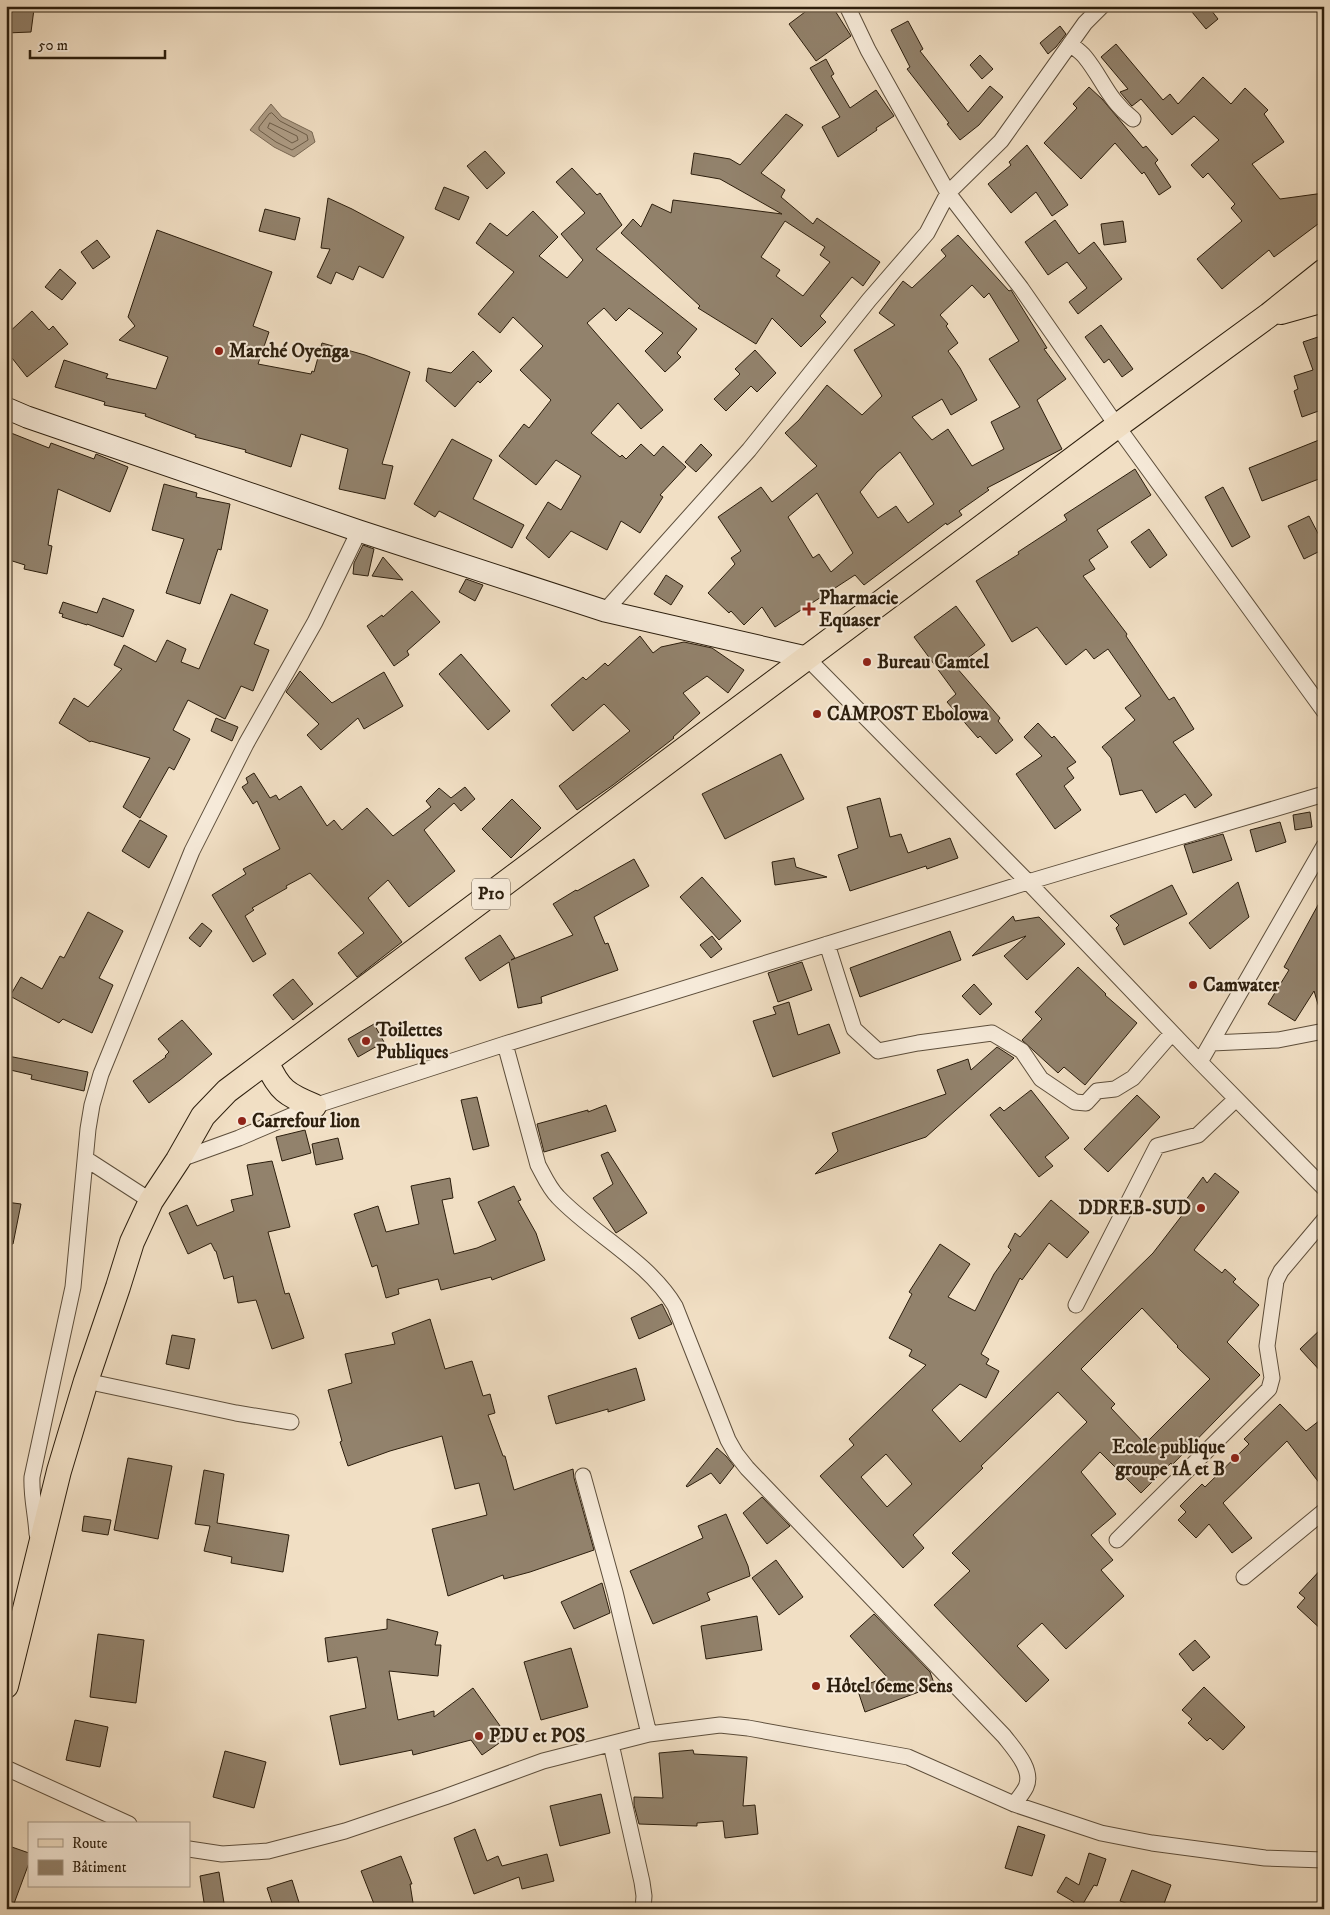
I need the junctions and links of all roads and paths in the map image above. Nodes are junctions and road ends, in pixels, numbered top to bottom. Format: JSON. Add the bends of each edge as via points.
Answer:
{"nodes":[{"id":1,"x":847,"y":6,"type":"edge"},
{"id":2,"x":1102,"y":6,"type":"edge"},
{"id":3,"x":1070,"y":44,"type":"junction"},
{"id":4,"x":1133,"y":119,"type":"dead end"},
{"id":5,"x":948,"y":193,"type":"junction"},
{"id":6,"x":1324,"y":272,"type":"edge"},
{"id":7,"x":1324,"y":300,"type":"edge"},
{"id":8,"x":1270,"y":315,"type":"junction"},
{"id":9,"x":6,"y":408,"type":"edge"},
{"id":10,"x":1117,"y":426,"type":"junction"},
{"id":11,"x":359,"y":530,"type":"junction"},
{"id":12,"x":605,"y":611,"type":"junction"},
{"id":13,"x":806,"y":657,"type":"junction"},
{"id":14,"x":1324,"y":711,"type":"edge"},
{"id":15,"x":1324,"y":794,"type":"edge"},
{"id":16,"x":1324,"y":846,"type":"edge"},
{"id":17,"x":1028,"y":882,"type":"junction"},
{"id":18,"x":827,"y":944,"type":"junction"},
{"id":19,"x":1324,"y":1031,"type":"edge"},
{"id":20,"x":1172,"y":1033,"type":"junction"},
{"id":21,"x":1212,"y":1043,"type":"junction"},
{"id":22,"x":505,"y":1044,"type":"junction"},
{"id":23,"x":1200,"y":1062,"type":"junction"},
{"id":24,"x":267,"y":1063,"type":"junction"},
{"id":25,"x":1236,"y":1099,"type":"junction"},
{"id":26,"x":314,"y":1106,"type":"junction"},
{"id":27,"x":86,"y":1159,"type":"junction"},
{"id":28,"x":178,"y":1160,"type":"junction"},
{"id":29,"x":1324,"y":1188,"type":"edge"},
{"id":30,"x":151,"y":1201,"type":"junction"},
{"id":31,"x":1324,"y":1220,"type":"edge"},
{"id":32,"x":1076,"y":1305,"type":"dead end"},
{"id":33,"x":86,"y":1381,"type":"junction"},
{"id":34,"x":291,"y":1422,"type":"dead end"},
{"id":35,"x":583,"y":1476,"type":"dead end"},
{"id":36,"x":1324,"y":1511,"type":"edge"},
{"id":37,"x":1117,"y":1540,"type":"dead end"},
{"id":38,"x":39,"y":1553,"type":"junction"},
{"id":39,"x":1244,"y":1577,"type":"dead end"},
{"id":40,"x":6,"y":1686,"type":"edge"},
{"id":41,"x":649,"y":1734,"type":"junction"},
{"id":42,"x":611,"y":1744,"type":"junction"},
{"id":43,"x":6,"y":1768,"type":"edge"},
{"id":44,"x":1014,"y":1804,"type":"junction"},
{"id":45,"x":124,"y":1822,"type":"edge"},
{"id":46,"x":190,"y":1849,"type":"edge"},
{"id":47,"x":1324,"y":1860,"type":"edge"},
{"id":48,"x":642,"y":1909,"type":"edge"}],
"edges":[{"from":1,"to":5,"type":"street"},
{"from":2,"to":3,"type":"street"},
{"from":3,"to":4,"type":"street","via":[[1085,57],[1121,110]]},
{"from":3,"to":5,"type":"street","via":[[1001,141]]},
{"from":5,"to":10,"type":"street","via":[[1021,288]]},
{"from":5,"to":12,"type":"street","via":[[927,233],[755,442]]},
{"from":6,"to":8,"type":"main road","number":"P10"},
{"from":7,"to":8,"type":"main road","number":"P10"},
{"from":8,"to":10,"type":"main road","number":"P10"},
{"from":9,"to":11,"type":"main road"},
{"from":10,"to":13,"type":"main road","number":"P10"},
{"from":10,"to":14,"type":"street"},
{"from":11,"to":12,"type":"main road"},
{"from":11,"to":27,"type":"street","via":[[315,622],[246,744],[192,851],[101,1074],[92,1105]]},
{"from":12,"to":13,"type":"main road"},
{"from":13,"to":17,"type":"street"},
{"from":13,"to":24,"type":"main road","number":"P10"},
{"from":15,"to":17,"type":"street"},
{"from":16,"to":21,"type":"street"},
{"from":17,"to":18,"type":"street"},
{"from":17,"to":20,"type":"street"},
{"from":18,"to":20,"type":"street","via":[[854,1029],[878,1051],[992,1033],[1022,1051],[1041,1079],[1075,1102],[1086,1103],[1098,1091],[1115,1089],[1133,1078]]},
{"from":18,"to":22,"type":"street"},
{"from":19,"to":21,"type":"street","via":[[1278,1040]]},
{"from":20,"to":23,"type":"street"},
{"from":21,"to":23,"type":"street"},
{"from":22,"to":26,"type":"street"},
{"from":22,"to":44,"type":"street","via":[[538,1165],[547,1182],[558,1197],[667,1292],[728,1440],[747,1468],[998,1729],[1017,1753],[1026,1770],[1027,1786]]},
{"from":23,"to":25,"type":"street"},
{"from":24,"to":26,"type":"main road","via":[[275,1081],[292,1097]]},
{"from":24,"to":28,"type":"main road","number":"P10","via":[[227,1091],[203,1116]]},
{"from":25,"to":29,"type":"street"},
{"from":25,"to":32,"type":"street","via":[[1198,1134],[1157,1146]]},
{"from":26,"to":28,"type":"street"},
{"from":27,"to":30,"type":"street"},
{"from":27,"to":38,"type":"street","via":[[73,1287],[32,1477],[31,1494],[36,1510]]},
{"from":28,"to":30,"type":"main road","number":"P10"},
{"from":30,"to":33,"type":"main road","number":"P10","via":[[132,1242]]},
{"from":31,"to":37,"type":"street","via":[[1280,1271],[1276,1281],[1267,1346],[1272,1378],[1269,1389]]},
{"from":33,"to":34,"type":"street","via":[[236,1414]]},
{"from":33,"to":38,"type":"main road","number":"P10"},
{"from":35,"to":41,"type":"street"},
{"from":36,"to":39,"type":"street"},
{"from":38,"to":40,"type":"main road","number":"P10"},
{"from":41,"to":42,"type":"street"},
{"from":41,"to":44,"type":"street","via":[[720,1725],[838,1744],[908,1758]]},
{"from":42,"to":46,"type":"street","via":[[543,1761],[354,1828],[268,1851],[222,1854]]},
{"from":42,"to":48,"type":"street","via":[[642,1882]]},
{"from":43,"to":45,"type":"street"},
{"from":44,"to":47,"type":"street","via":[[1101,1833],[1152,1843],[1265,1858]]}]}
